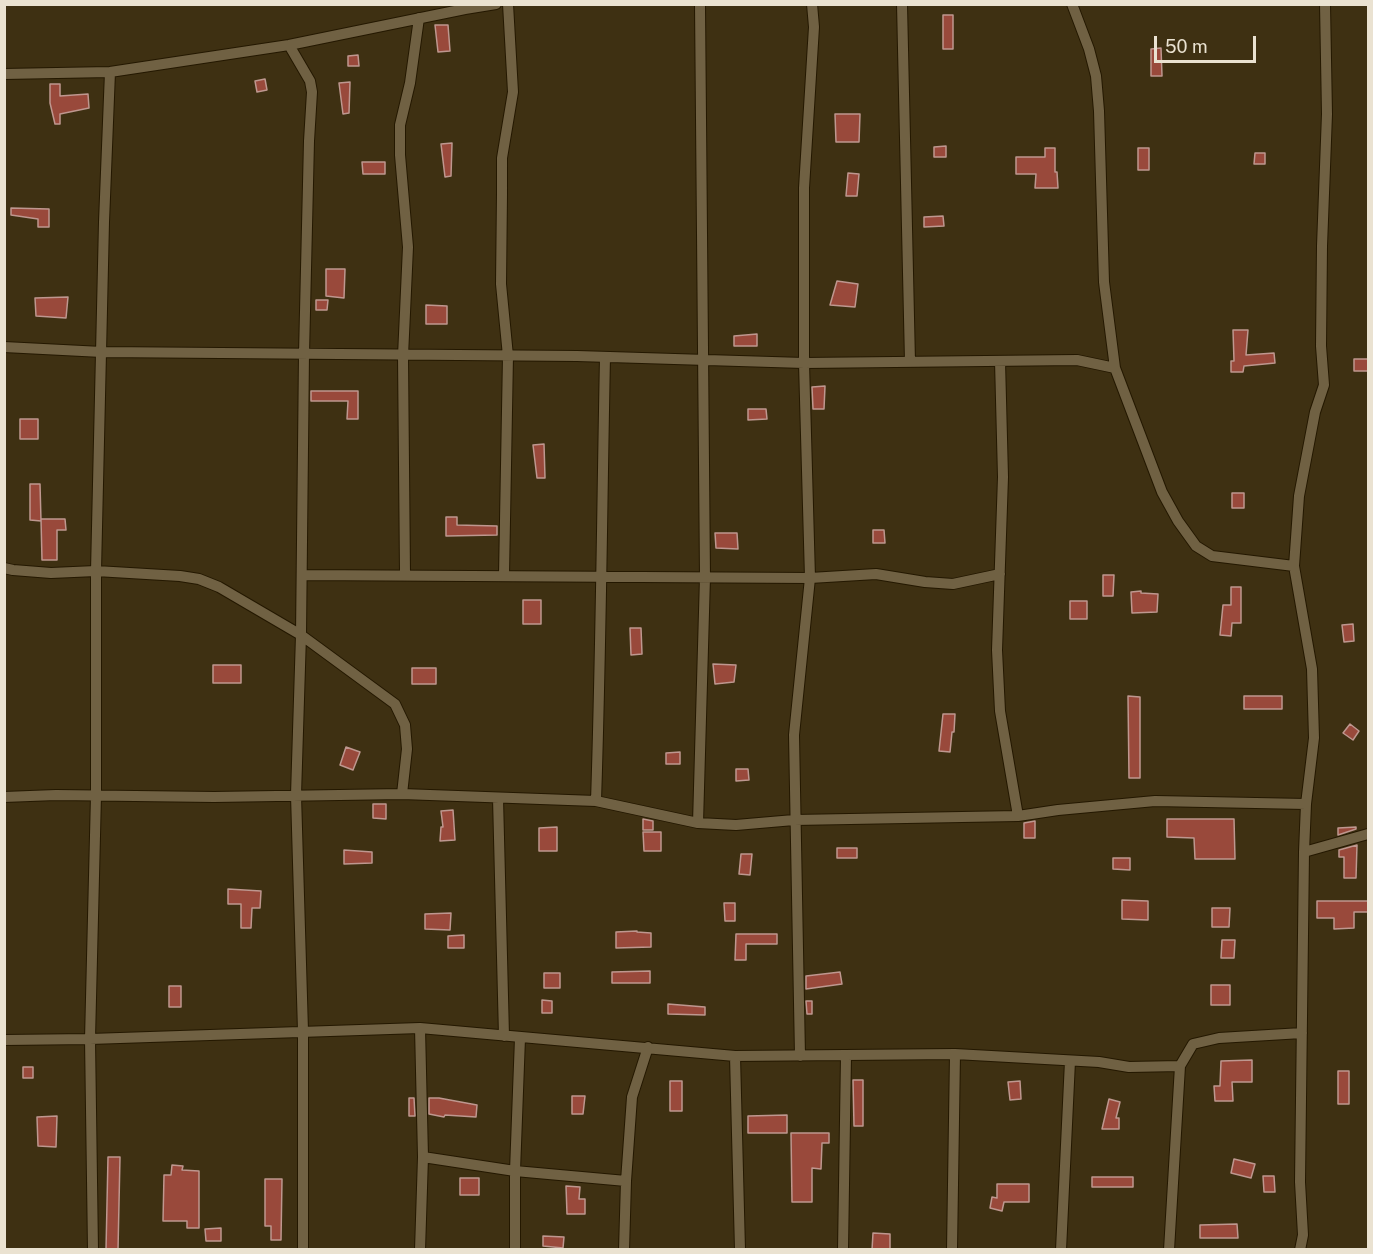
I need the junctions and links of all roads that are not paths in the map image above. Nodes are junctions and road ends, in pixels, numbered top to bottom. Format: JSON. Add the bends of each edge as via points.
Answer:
{"nodes":[{"id":1,"x":496,"y":4,"type":"edge"},
{"id":2,"x":508,"y":4,"type":"edge"},
{"id":3,"x":700,"y":4,"type":"edge"},
{"id":4,"x":812,"y":4,"type":"edge"},
{"id":5,"x":902,"y":4,"type":"edge"},
{"id":6,"x":1072,"y":4,"type":"edge"},
{"id":7,"x":1325,"y":4,"type":"edge"},
{"id":8,"x":419,"y":18,"type":"junction"},
{"id":9,"x":289,"y":45,"type":"junction"},
{"id":10,"x":110,"y":72,"type":"junction"},
{"id":11,"x":4,"y":74,"type":"edge"},
{"id":12,"x":4,"y":347,"type":"edge"},
{"id":13,"x":102,"y":352,"type":"junction"},
{"id":14,"x":304,"y":354,"type":"junction"},
{"id":15,"x":403,"y":356,"type":"junction"},
{"id":16,"x":508,"y":356,"type":"junction"},
{"id":17,"x":605,"y":357,"type":"junction"},
{"id":18,"x":702,"y":359,"type":"junction"},
{"id":19,"x":1000,"y":361,"type":"junction"},
{"id":20,"x":910,"y":362,"type":"junction"},
{"id":21,"x":804,"y":363,"type":"junction"},
{"id":22,"x":1115,"y":368,"type":"junction"},
{"id":23,"x":1294,"y":566,"type":"junction"},
{"id":24,"x":4,"y":568,"type":"edge"},
{"id":25,"x":96,"y":571,"type":"junction"},
{"id":26,"x":405,"y":574,"type":"junction"},
{"id":27,"x":1000,"y":574,"type":"junction"},
{"id":28,"x":302,"y":575,"type":"junction"},
{"id":29,"x":504,"y":575,"type":"junction"},
{"id":30,"x":600,"y":577,"type":"junction"},
{"id":31,"x":705,"y":577,"type":"junction"},
{"id":32,"x":810,"y":578,"type":"junction"},
{"id":33,"x":301,"y":635,"type":"junction"},
{"id":34,"x":402,"y":794,"type":"junction"},
{"id":35,"x":96,"y":795,"type":"junction"},
{"id":36,"x":296,"y":795,"type":"junction"},
{"id":37,"x":4,"y":797,"type":"edge"},
{"id":38,"x":498,"y":798,"type":"junction"},
{"id":39,"x":596,"y":801,"type":"junction"},
{"id":40,"x":1306,"y":804,"type":"junction"},
{"id":41,"x":1018,"y":816,"type":"junction"},
{"id":42,"x":794,"y":820,"type":"junction"},
{"id":43,"x":698,"y":823,"type":"junction"},
{"id":44,"x":1368,"y":834,"type":"edge"},
{"id":45,"x":1304,"y":852,"type":"junction"},
{"id":46,"x":420,"y":1028,"type":"junction"},
{"id":47,"x":303,"y":1031,"type":"junction"},
{"id":48,"x":1302,"y":1033,"type":"junction"},
{"id":49,"x":504,"y":1036,"type":"junction"},
{"id":50,"x":520,"y":1038,"type":"junction"},
{"id":51,"x":90,"y":1039,"type":"junction"},
{"id":52,"x":4,"y":1040,"type":"edge"},
{"id":53,"x":648,"y":1047,"type":"junction"},
{"id":54,"x":955,"y":1054,"type":"junction"},
{"id":55,"x":735,"y":1056,"type":"junction"},
{"id":56,"x":800,"y":1056,"type":"junction"},
{"id":57,"x":846,"y":1056,"type":"junction"},
{"id":58,"x":1070,"y":1061,"type":"junction"},
{"id":59,"x":1180,"y":1066,"type":"junction"},
{"id":60,"x":423,"y":1157,"type":"junction"},
{"id":61,"x":515,"y":1171,"type":"junction"},
{"id":62,"x":626,"y":1181,"type":"junction"},
{"id":63,"x":93,"y":1250,"type":"edge"},
{"id":64,"x":303,"y":1250,"type":"edge"},
{"id":65,"x":420,"y":1250,"type":"edge"},
{"id":66,"x":515,"y":1250,"type":"edge"},
{"id":67,"x":624,"y":1250,"type":"edge"},
{"id":68,"x":740,"y":1250,"type":"edge"},
{"id":69,"x":843,"y":1250,"type":"edge"},
{"id":70,"x":952,"y":1250,"type":"edge"},
{"id":71,"x":1061,"y":1250,"type":"edge"},
{"id":72,"x":1169,"y":1250,"type":"edge"},
{"id":73,"x":1300,"y":1250,"type":"edge"}],
"edges":[{"from":1,"to":8,"type":"street"},
{"from":2,"to":16,"type":"street","via":[[513,92],[502,158],[501,284]]},
{"from":3,"to":18,"type":"street"},
{"from":4,"to":21,"type":"street","via":[[804,188]]},
{"from":5,"to":20,"type":"street"},
{"from":6,"to":22,"type":"street","via":[[1096,76],[1104,282]]},
{"from":7,"to":23,"type":"street","via":[[1324,385],[1299,496]]},
{"from":8,"to":9,"type":"street"},
{"from":8,"to":15,"type":"street","via":[[400,125],[408,247]]},
{"from":9,"to":10,"type":"street"},
{"from":9,"to":14,"type":"street","via":[[310,81],[312,92]]},
{"from":10,"to":11,"type":"street"},
{"from":10,"to":13,"type":"street"},
{"from":12,"to":13,"type":"street"},
{"from":13,"to":14,"type":"street"},
{"from":13,"to":25,"type":"street"},
{"from":14,"to":15,"type":"street"},
{"from":14,"to":28,"type":"street"},
{"from":15,"to":16,"type":"street"},
{"from":15,"to":26,"type":"street"},
{"from":16,"to":17,"type":"street"},
{"from":16,"to":29,"type":"street"},
{"from":17,"to":18,"type":"street"},
{"from":17,"to":30,"type":"street"},
{"from":18,"to":21,"type":"street"},
{"from":18,"to":31,"type":"street"},
{"from":19,"to":20,"type":"street"},
{"from":19,"to":22,"type":"street","via":[[1077,360]]},
{"from":19,"to":27,"type":"street"},
{"from":20,"to":21,"type":"street"},
{"from":21,"to":32,"type":"street"},
{"from":22,"to":23,"type":"street","via":[[1162,492],[1196,546],[1212,556]]},
{"from":23,"to":40,"type":"street","via":[[1312,669],[1314,738]]},
{"from":24,"to":25,"type":"street","via":[[51,573]]},
{"from":25,"to":33,"type":"street","via":[[199,579]]},
{"from":25,"to":35,"type":"street"},
{"from":26,"to":28,"type":"street"},
{"from":26,"to":29,"type":"street"},
{"from":27,"to":32,"type":"street","via":[[953,584],[876,574]]},
{"from":27,"to":41,"type":"street","via":[[1000,711]]},
{"from":28,"to":33,"type":"street"},
{"from":29,"to":30,"type":"street"},
{"from":30,"to":31,"type":"street"},
{"from":30,"to":39,"type":"street"},
{"from":31,"to":32,"type":"street"},
{"from":31,"to":43,"type":"street"},
{"from":32,"to":42,"type":"street","via":[[794,735]]},
{"from":33,"to":34,"type":"street","via":[[394,704],[405,725],[407,749]]},
{"from":33,"to":36,"type":"street"},
{"from":34,"to":36,"type":"street"},
{"from":34,"to":38,"type":"street"},
{"from":35,"to":36,"type":"street"},
{"from":35,"to":37,"type":"street"},
{"from":35,"to":51,"type":"street"},
{"from":36,"to":47,"type":"street"},
{"from":38,"to":39,"type":"street"},
{"from":38,"to":49,"type":"street"},
{"from":39,"to":43,"type":"street"},
{"from":40,"to":41,"type":"street","via":[[1155,801]]},
{"from":40,"to":45,"type":"street"},
{"from":41,"to":42,"type":"street"},
{"from":42,"to":43,"type":"street","via":[[736,825]]},
{"from":42,"to":56,"type":"street"},
{"from":44,"to":45,"type":"street"},
{"from":45,"to":48,"type":"street"},
{"from":46,"to":47,"type":"street"},
{"from":46,"to":49,"type":"street"},
{"from":46,"to":60,"type":"street"},
{"from":47,"to":51,"type":"street"},
{"from":47,"to":64,"type":"street"},
{"from":48,"to":59,"type":"street","via":[[1219,1038],[1193,1044]]},
{"from":48,"to":73,"type":"street"},
{"from":49,"to":50,"type":"street"},
{"from":50,"to":53,"type":"street"},
{"from":50,"to":61,"type":"street"},
{"from":51,"to":52,"type":"street"},
{"from":51,"to":63,"type":"street"},
{"from":53,"to":55,"type":"street"},
{"from":53,"to":62,"type":"street","via":[[632,1097]]},
{"from":54,"to":57,"type":"street"},
{"from":54,"to":58,"type":"street"},
{"from":54,"to":70,"type":"street"},
{"from":55,"to":56,"type":"street"},
{"from":55,"to":68,"type":"street"},
{"from":56,"to":57,"type":"street"},
{"from":57,"to":69,"type":"street"},
{"from":58,"to":59,"type":"street","via":[[1130,1067]]},
{"from":58,"to":71,"type":"street"},
{"from":59,"to":72,"type":"street"},
{"from":60,"to":61,"type":"street"},
{"from":60,"to":65,"type":"street"},
{"from":61,"to":62,"type":"street"},
{"from":61,"to":66,"type":"street"},
{"from":62,"to":67,"type":"street"}]}
